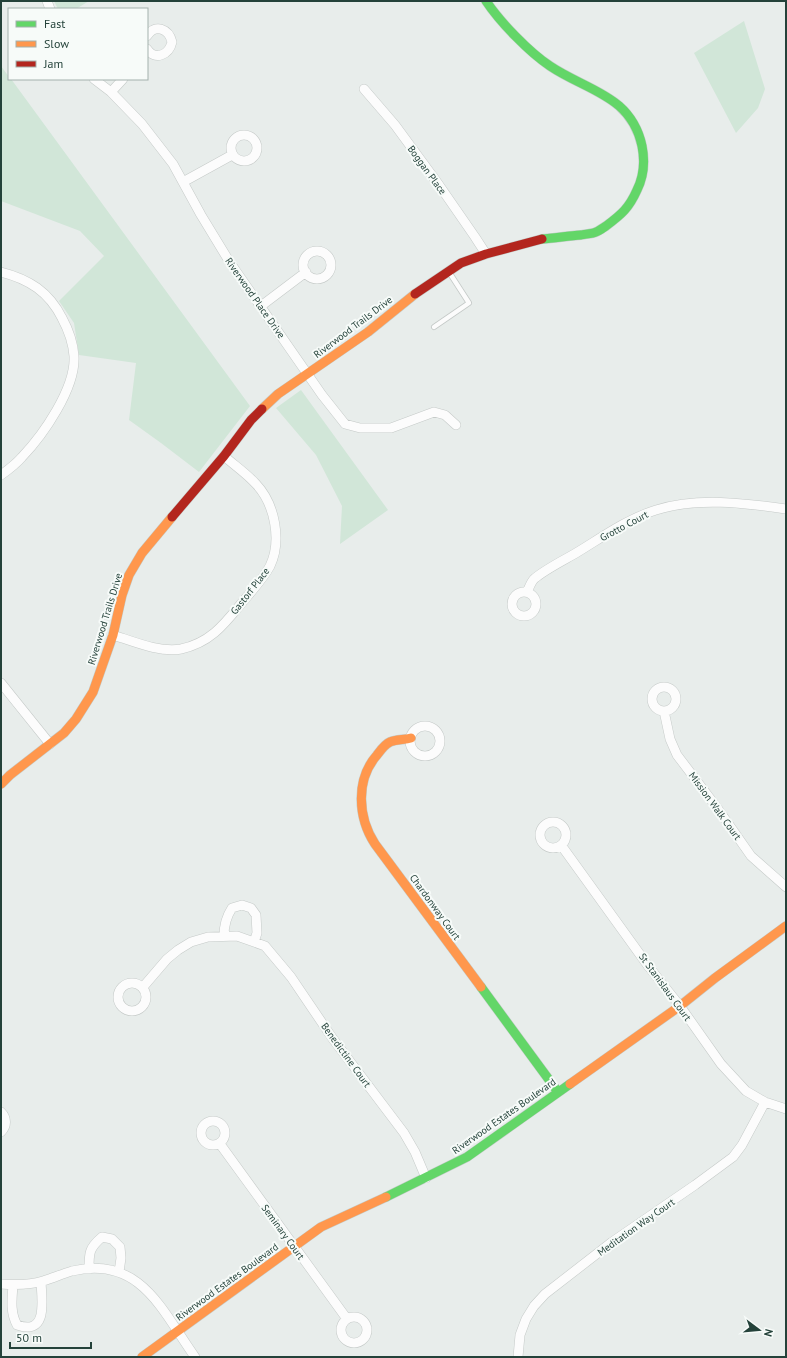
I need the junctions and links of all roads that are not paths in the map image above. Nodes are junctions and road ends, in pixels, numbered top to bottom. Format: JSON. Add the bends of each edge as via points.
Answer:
{"nodes":[{"id":1,"x":486,"y":1,"type":"edge"},
{"id":2,"x":148,"y":35,"type":"edge"},
{"id":3,"x":148,"y":51,"type":"edge"},
{"id":4,"x":95,"y":80,"type":"edge"},
{"id":5,"x":123,"y":80,"type":"edge"},
{"id":6,"x":364,"y":89,"type":"dead end"},
{"id":7,"x":111,"y":92,"type":"junction"},
{"id":8,"x":232,"y":155,"type":"dead end"},
{"id":9,"x":183,"y":182,"type":"junction"},
{"id":10,"x":486,"y":254,"type":"junction"},
{"id":11,"x":1,"y":272,"type":"edge"},
{"id":12,"x":306,"y":272,"type":"dead end"},
{"id":13,"x":449,"y":272,"type":"junction"},
{"id":14,"x":261,"y":306,"type":"junction"},
{"id":15,"x":434,"y":327,"type":"dead end"},
{"id":16,"x":307,"y":375,"type":"junction"},
{"id":17,"x":456,"y":425,"type":"dead end"},
{"id":18,"x":224,"y":456,"type":"junction"},
{"id":19,"x":1,"y":475,"type":"edge"},
{"id":20,"x":786,"y":509,"type":"edge"},
{"id":21,"x":527,"y":592,"type":"dead end"},
{"id":22,"x":113,"y":635,"type":"junction"},
{"id":23,"x":1,"y":683,"type":"edge"},
{"id":24,"x":664,"y":711,"type":"dead end"},
{"id":25,"x":411,"y":738,"type":"dead end"},
{"id":26,"x":50,"y":744,"type":"junction"},
{"id":27,"x":1,"y":784,"type":"edge"},
{"id":28,"x":561,"y":845,"type":"dead end"},
{"id":29,"x":786,"y":887,"type":"edge"},
{"id":30,"x":786,"y":926,"type":"edge"},
{"id":31,"x":224,"y":936,"type":"junction"},
{"id":32,"x":254,"y":942,"type":"junction"},
{"id":33,"x":143,"y":987,"type":"dead end"},
{"id":34,"x":680,"y":1006,"type":"junction"},
{"id":35,"x":558,"y":1092,"type":"junction"},
{"id":36,"x":765,"y":1102,"type":"junction"},
{"id":37,"x":786,"y":1109,"type":"edge"},
{"id":38,"x":1,"y":1112,"type":"edge"},
{"id":39,"x":1,"y":1132,"type":"edge"},
{"id":40,"x":220,"y":1144,"type":"dead end"},
{"id":41,"x":426,"y":1178,"type":"junction"},
{"id":42,"x":294,"y":1247,"type":"junction"},
{"id":43,"x":89,"y":1269,"type":"junction"},
{"id":44,"x":119,"y":1272,"type":"junction"},
{"id":45,"x":41,"y":1282,"type":"junction"},
{"id":46,"x":1,"y":1284,"type":"edge"},
{"id":47,"x":14,"y":1285,"type":"junction"},
{"id":48,"x":347,"y":1319,"type":"dead end"},
{"id":49,"x":177,"y":1332,"type":"junction"},
{"id":50,"x":142,"y":1357,"type":"edge"},
{"id":51,"x":196,"y":1357,"type":"edge"},
{"id":52,"x":518,"y":1357,"type":"edge"}],
"edges":[{"from":1,"to":10,"type":"street","name":"Riverwood Trails Drive","via":[[512,32],[550,66],[620,106],[631,118],[639,133],[644,167],[632,201],[621,215],[595,233],[536,240]]},
{"from":2,"to":3,"type":"street","via":[[154,30],[164,30],[172,42],[168,52],[163,55],[158,56]]},
{"from":4,"to":7,"type":"street","name":"Riverwood Place Drive"},
{"from":5,"to":7,"type":"street"},
{"from":6,"to":10,"type":"street","name":"Boggan Place","via":[[395,125]]},
{"from":7,"to":9,"type":"street","name":"Riverwood Place Drive","via":[[142,124],[173,164]]},
{"from":8,"to":9,"type":"street"},
{"from":9,"to":14,"type":"street","name":"Riverwood Place Drive","via":[[228,261]]},
{"from":10,"to":13,"type":"street","name":"Riverwood Trails Drive","via":[[461,263]]},
{"from":11,"to":19,"type":"street","via":[[30,283],[45,293],[57,307],[66,326],[74,356],[69,383],[48,424],[21,459]]},
{"from":12,"to":14,"type":"street"},
{"from":13,"to":15,"type":"lane","via":[[469,303]]},
{"from":13,"to":16,"type":"street","name":"Riverwood Trails Drive","via":[[419,291],[368,332]]},
{"from":14,"to":16,"type":"street","name":"Riverwood Place Drive"},
{"from":16,"to":17,"type":"street","name":"Riverwood Place Drive","via":[[346,424],[360,428],[391,428],[434,412],[445,415]]},
{"from":16,"to":18,"type":"street","name":"Riverwood Trails Drive","via":[[278,394],[250,420]]},
{"from":18,"to":22,"type":"street","name":"Riverwood Trails Drive","via":[[142,553],[129,575]]},
{"from":18,"to":22,"type":"street","name":"Gastorf Place","via":[[256,484],[267,500],[276,534],[275,551],[270,567],[220,629],[208,639],[180,650],[146,646]]},
{"from":20,"to":21,"type":"street","name":"Grotto Court","via":[[734,503],[697,503],[656,510],[639,517],[533,579]]},
{"from":22,"to":26,"type":"street","name":"Riverwood Trails Drive","via":[[86,705],[72,724]]},
{"from":23,"to":26,"type":"street"},
{"from":24,"to":29,"type":"street","name":"Mission Walk Court","via":[[670,739],[677,755],[751,856]]},
{"from":25,"to":35,"type":"street","name":"Chardonway Court","via":[[388,742],[369,766],[362,790],[364,817],[368,830]]},
{"from":26,"to":27,"type":"street","name":"Riverwood Trails Drive"},
{"from":28,"to":34,"type":"street","name":"St Stanislaus Court"},
{"from":30,"to":34,"type":"street","name":"Riverwood Estates Boulevard"},
{"from":31,"to":32,"type":"street","name":"Benedictine Court","via":[[237,936]]},
{"from":31,"to":32,"type":"street","via":[[227,915],[232,908],[242,905],[251,908],[256,915],[257,933]]},
{"from":31,"to":33,"type":"street","name":"Benedictine Court","via":[[191,942],[178,950]]},
{"from":32,"to":41,"type":"street","name":"Benedictine Court","via":[[265,946],[291,977],[333,1039],[404,1133]]},
{"from":34,"to":35,"type":"street","name":"Riverwood Estates Boulevard"},
{"from":34,"to":36,"type":"street","name":"St Stanislaus Court","via":[[734,1079],[746,1091]]},
{"from":35,"to":41,"type":"street","name":"Riverwood Estates Boulevard","via":[[467,1157]]},
{"from":36,"to":37,"type":"street","name":"St Stanislaus Court"},
{"from":36,"to":52,"type":"street","name":"Meditation Way Court","via":[[733,1157],[612,1242],[545,1294],[526,1319],[520,1335]]},
{"from":38,"to":39,"type":"street","via":[[6,1120]]},
{"from":40,"to":42,"type":"street","name":"Seminary Court"},
{"from":41,"to":42,"type":"street","name":"Riverwood Estates Boulevard","via":[[321,1227]]},
{"from":42,"to":48,"type":"street","name":"Seminary Court"},
{"from":42,"to":49,"type":"street","name":"Riverwood Estates Boulevard"},
{"from":43,"to":44,"type":"street"},
{"from":43,"to":44,"type":"street","via":[[89,1254],[93,1244],[102,1237],[112,1240],[120,1247]]},
{"from":43,"to":45,"type":"street","via":[[71,1271]]},
{"from":44,"to":49,"type":"street","via":[[144,1286]]},
{"from":45,"to":47,"type":"street"},
{"from":45,"to":47,"type":"street","via":[[43,1311],[40,1320],[34,1326],[17,1325],[12,1306]]},
{"from":46,"to":47,"type":"street"},
{"from":49,"to":50,"type":"street","name":"Riverwood Estates Boulevard"},
{"from":49,"to":51,"type":"street"}]}
